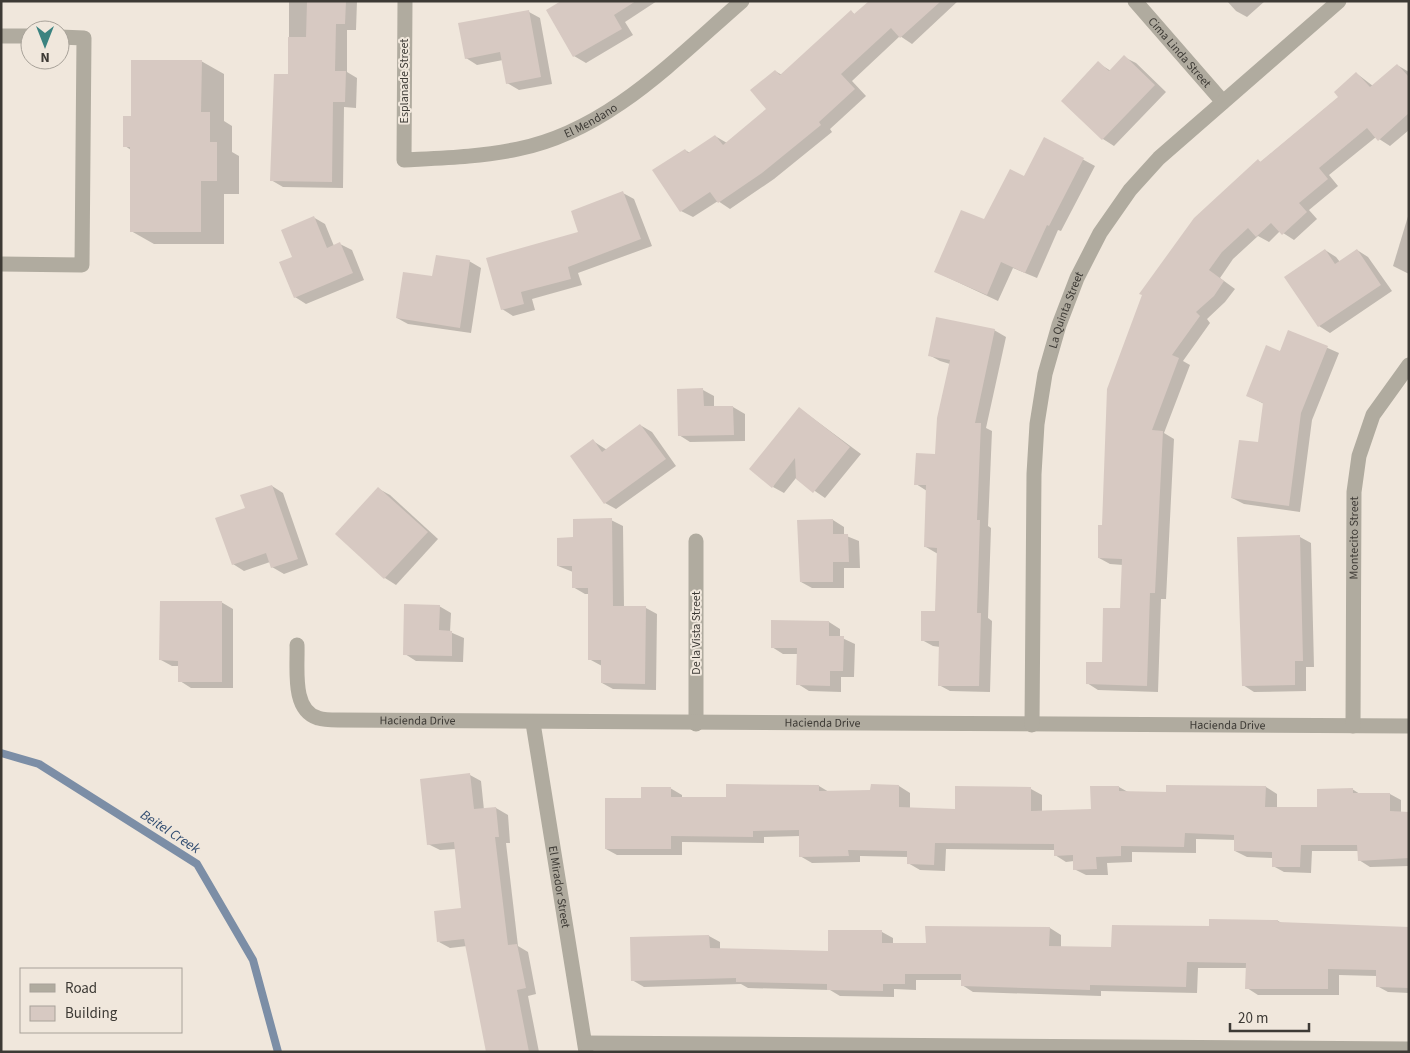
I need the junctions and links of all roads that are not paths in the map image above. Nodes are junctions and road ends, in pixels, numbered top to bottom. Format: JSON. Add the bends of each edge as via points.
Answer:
{"nodes":[{"id":1,"x":405,"y":1,"type":"edge"},
{"id":2,"x":742,"y":1,"type":"edge"},
{"id":3,"x":1135,"y":1,"type":"edge"},
{"id":4,"x":1339,"y":1,"type":"edge"},
{"id":5,"x":1,"y":36,"type":"edge"},
{"id":6,"x":20,"y":36,"type":"edge"},
{"id":7,"x":70,"y":37,"type":"edge"},
{"id":8,"x":1223,"y":102,"type":"junction"},
{"id":9,"x":404,"y":160,"type":"joint"},
{"id":10,"x":1,"y":264,"type":"edge"},
{"id":11,"x":1409,"y":365,"type":"edge"},
{"id":12,"x":696,"y":541,"type":"dead end"},
{"id":13,"x":297,"y":645,"type":"dead end"},
{"id":14,"x":533,"y":723,"type":"junction"},
{"id":15,"x":696,"y":724,"type":"junction"},
{"id":16,"x":1032,"y":725,"type":"junction"},
{"id":17,"x":1353,"y":726,"type":"junction"},
{"id":18,"x":1409,"y":726,"type":"edge"},
{"id":19,"x":585,"y":1048,"type":"edge"},
{"id":20,"x":1409,"y":1048,"type":"edge"}],
"edges":[{"from":1,"to":9,"type":"street","name":"Esplanade Street"},
{"from":2,"to":9,"type":"street","name":"El Mendano","via":[[634,93],[576,130],[520,149]]},
{"from":3,"to":8,"type":"street","name":"Cima Linda Street"},
{"from":4,"to":8,"type":"street","name":"La Quinta Street"},
{"from":5,"to":6,"type":"street"},
{"from":7,"to":10,"type":"street","via":[[84,38],[82,265]]},
{"from":8,"to":16,"type":"street","name":"La Quinta Street","via":[[1160,158],[1130,190],[1100,232],[1059,325],[1045,374],[1037,424]]},
{"from":11,"to":17,"type":"street","name":"Montecito Street","via":[[1373,415],[1359,456],[1354,492]]},
{"from":12,"to":15,"type":"street","name":"De la Vista Street"},
{"from":13,"to":14,"type":"street","name":"Hacienda Drive","via":[[299,696],[304,709],[317,718]]},
{"from":14,"to":15,"type":"street","name":"Hacienda Drive"},
{"from":14,"to":19,"type":"street","name":"El Mirador Street"},
{"from":15,"to":16,"type":"street","name":"Hacienda Drive"},
{"from":16,"to":17,"type":"street","name":"Hacienda Drive"},
{"from":17,"to":18,"type":"street","name":"Hacienda Drive"},
{"from":19,"to":20,"type":"street"}]}
